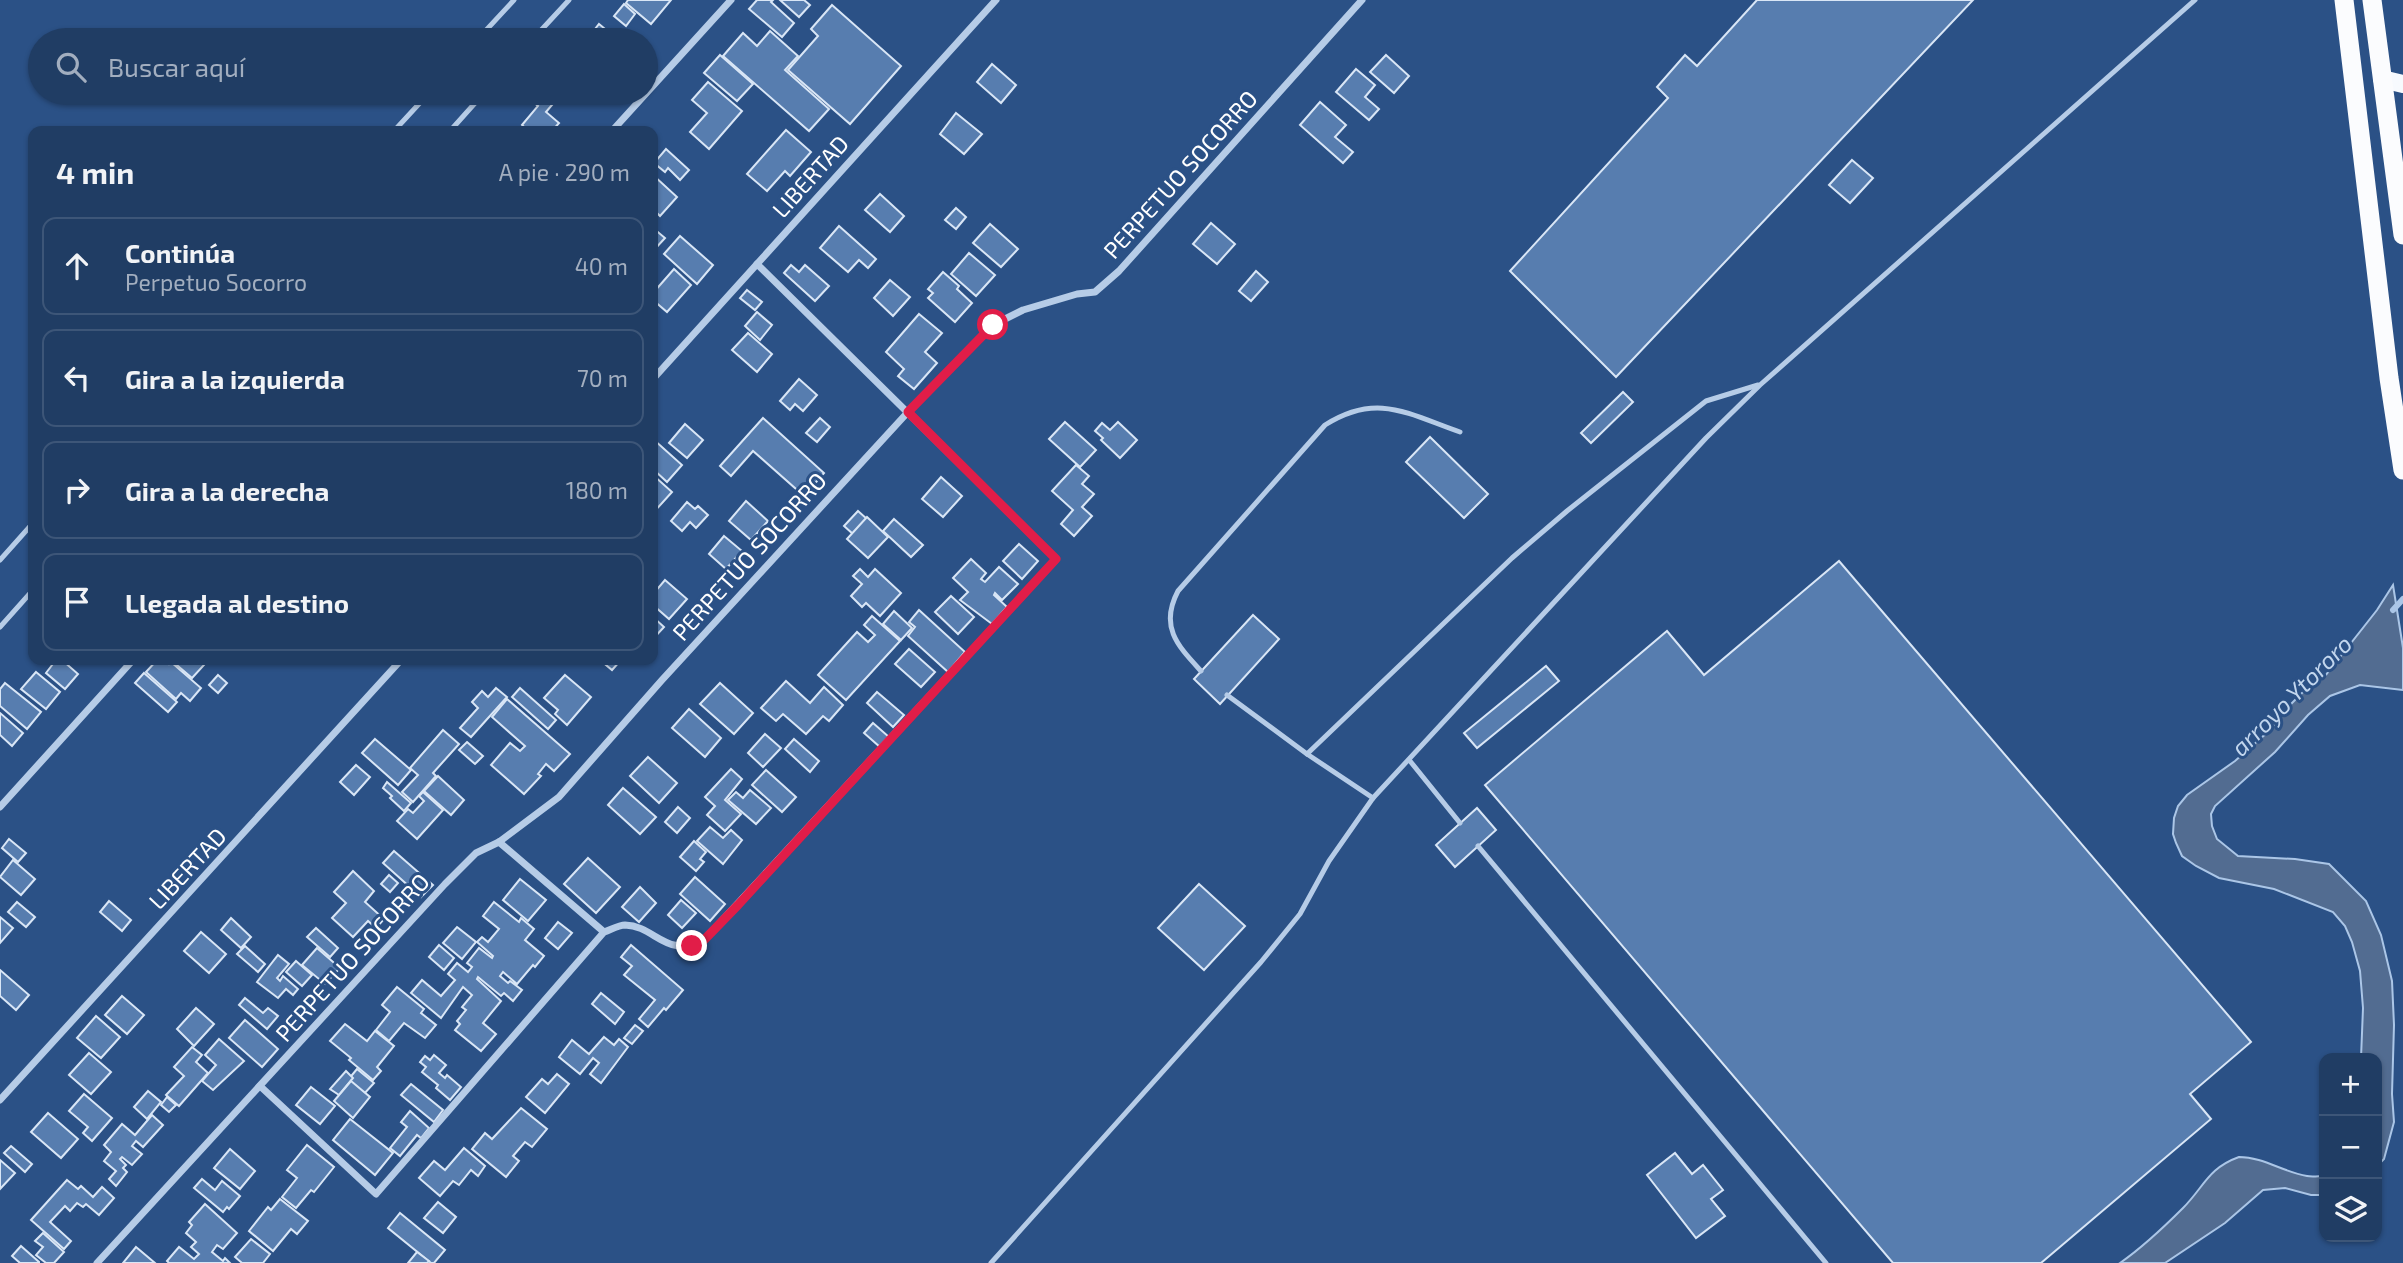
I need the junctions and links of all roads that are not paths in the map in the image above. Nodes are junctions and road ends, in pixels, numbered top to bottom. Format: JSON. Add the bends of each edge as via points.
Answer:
{"nodes":[{"id":1,"x":514,"y":0,"type":"edge"},
{"id":2,"x":569,"y":0,"type":"edge"},
{"id":3,"x":731,"y":0,"type":"edge"},
{"id":4,"x":996,"y":0,"type":"edge"},
{"id":5,"x":1362,"y":0,"type":"edge"},
{"id":6,"x":2195,"y":0,"type":"edge"},
{"id":7,"x":2344,"y":0,"type":"edge"},
{"id":8,"x":2372,"y":0,"type":"edge"},
{"id":9,"x":488,"y":28,"type":"edge"},
{"id":10,"x":543,"y":28,"type":"edge"},
{"id":11,"x":2354,"y":74,"type":"junction"},
{"id":12,"x":2382,"y":79,"type":"junction"},
{"id":13,"x":658,"y":80,"type":"edge"},
{"id":14,"x":2403,"y":84,"type":"edge"},
{"id":15,"x":418,"y":105,"type":"edge"},
{"id":16,"x":473,"y":105,"type":"edge"},
{"id":17,"x":636,"y":105,"type":"edge"},
{"id":18,"x":399,"y":126,"type":"edge"},
{"id":19,"x":454,"y":126,"type":"edge"},
{"id":20,"x":617,"y":126,"type":"edge"},
{"id":21,"x":2403,"y":235,"type":"edge"},
{"id":22,"x":757,"y":264,"type":"junction"},
{"id":23,"x":658,"y":373,"type":"edge"},
{"id":24,"x":1760,"y":385,"type":"junction"},
{"id":25,"x":908,"y":412,"type":"junction"},
{"id":26,"x":1460,"y":432,"type":"dead end"},
{"id":27,"x":2403,"y":470,"type":"edge"},
{"id":28,"x":28,"y":529,"type":"edge"},
{"id":29,"x":0,"y":560,"type":"edge"},
{"id":30,"x":28,"y":595,"type":"edge"},
{"id":31,"x":0,"y":626,"type":"edge"},
{"id":32,"x":129,"y":665,"type":"edge"},
{"id":33,"x":396,"y":665,"type":"edge"},
{"id":34,"x":1201,"y":671,"type":"dead end"},
{"id":35,"x":1227,"y":695,"type":"dead end"},
{"id":36,"x":1307,"y":754,"type":"junction"},
{"id":37,"x":1410,"y":761,"type":"junction"},
{"id":38,"x":1373,"y":798,"type":"junction"},
{"id":39,"x":0,"y":807,"type":"edge"},
{"id":40,"x":1460,"y":823,"type":"dead end"},
{"id":41,"x":499,"y":842,"type":"junction"},
{"id":42,"x":1478,"y":846,"type":"dead end"},
{"id":43,"x":604,"y":932,"type":"junction"},
{"id":44,"x":260,"y":1086,"type":"junction"},
{"id":45,"x":0,"y":1100,"type":"edge"},
{"id":46,"x":97,"y":1263,"type":"edge"},
{"id":47,"x":991,"y":1263,"type":"edge"},
{"id":48,"x":1826,"y":1263,"type":"edge"}],
"edges":[{"from":1,"to":9,"type":"lane"},
{"from":2,"to":10,"type":"lane"},
{"from":3,"to":13,"type":"street"},
{"from":4,"to":22,"type":"street","name":"LIBERTAD"},
{"from":5,"to":25,"type":"street","name":"PERPETUO SOCORRO","via":[[1119,271],[1095,292],[1023,310],[993,325]]},
{"from":6,"to":24,"type":"lane"},
{"from":7,"to":11,"type":"highway"},
{"from":8,"to":12,"type":"highway"},
{"from":11,"to":12,"type":"highway"},
{"from":11,"to":27,"type":"highway"},
{"from":12,"to":14,"type":"main road"},
{"from":12,"to":21,"type":"highway"},
{"from":15,"to":18,"type":"lane"},
{"from":16,"to":19,"type":"lane"},
{"from":17,"to":20,"type":"street"},
{"from":22,"to":23,"type":"street","name":"LIBERTAD"},
{"from":22,"to":25,"type":"street"},
{"from":24,"to":36,"type":"lane","via":[[1706,401],[1567,510]]},
{"from":24,"to":37,"type":"lane"},
{"from":25,"to":41,"type":"street","name":"PERPETUO SOCORRO","via":[[559,797]]},
{"from":25,"to":43,"type":"street","via":[[1056,559],[704,940],[678,946],[624,925]]},
{"from":26,"to":34,"type":"lane","via":[[1388,407],[1343,413],[1325,425],[1172,601],[1172,632],[1178,646]]},
{"from":28,"to":29,"type":"lane"},
{"from":30,"to":31,"type":"lane"},
{"from":32,"to":39,"type":"street"},
{"from":33,"to":45,"type":"street","name":"LIBERTAD"},
{"from":35,"to":36,"type":"lane"},
{"from":36,"to":38,"type":"lane"},
{"from":37,"to":38,"type":"lane"},
{"from":37,"to":40,"type":"lane"},
{"from":38,"to":47,"type":"lane","via":[[1329,861],[1300,914],[1261,962]]},
{"from":41,"to":43,"type":"street"},
{"from":41,"to":44,"type":"street","name":"PERPETUO SOCORRO","via":[[476,853],[444,884]]},
{"from":42,"to":48,"type":"lane"},
{"from":43,"to":44,"type":"street","via":[[376,1194]]},
{"from":44,"to":46,"type":"street","name":"PERPETUO SOCORRO"}]}
